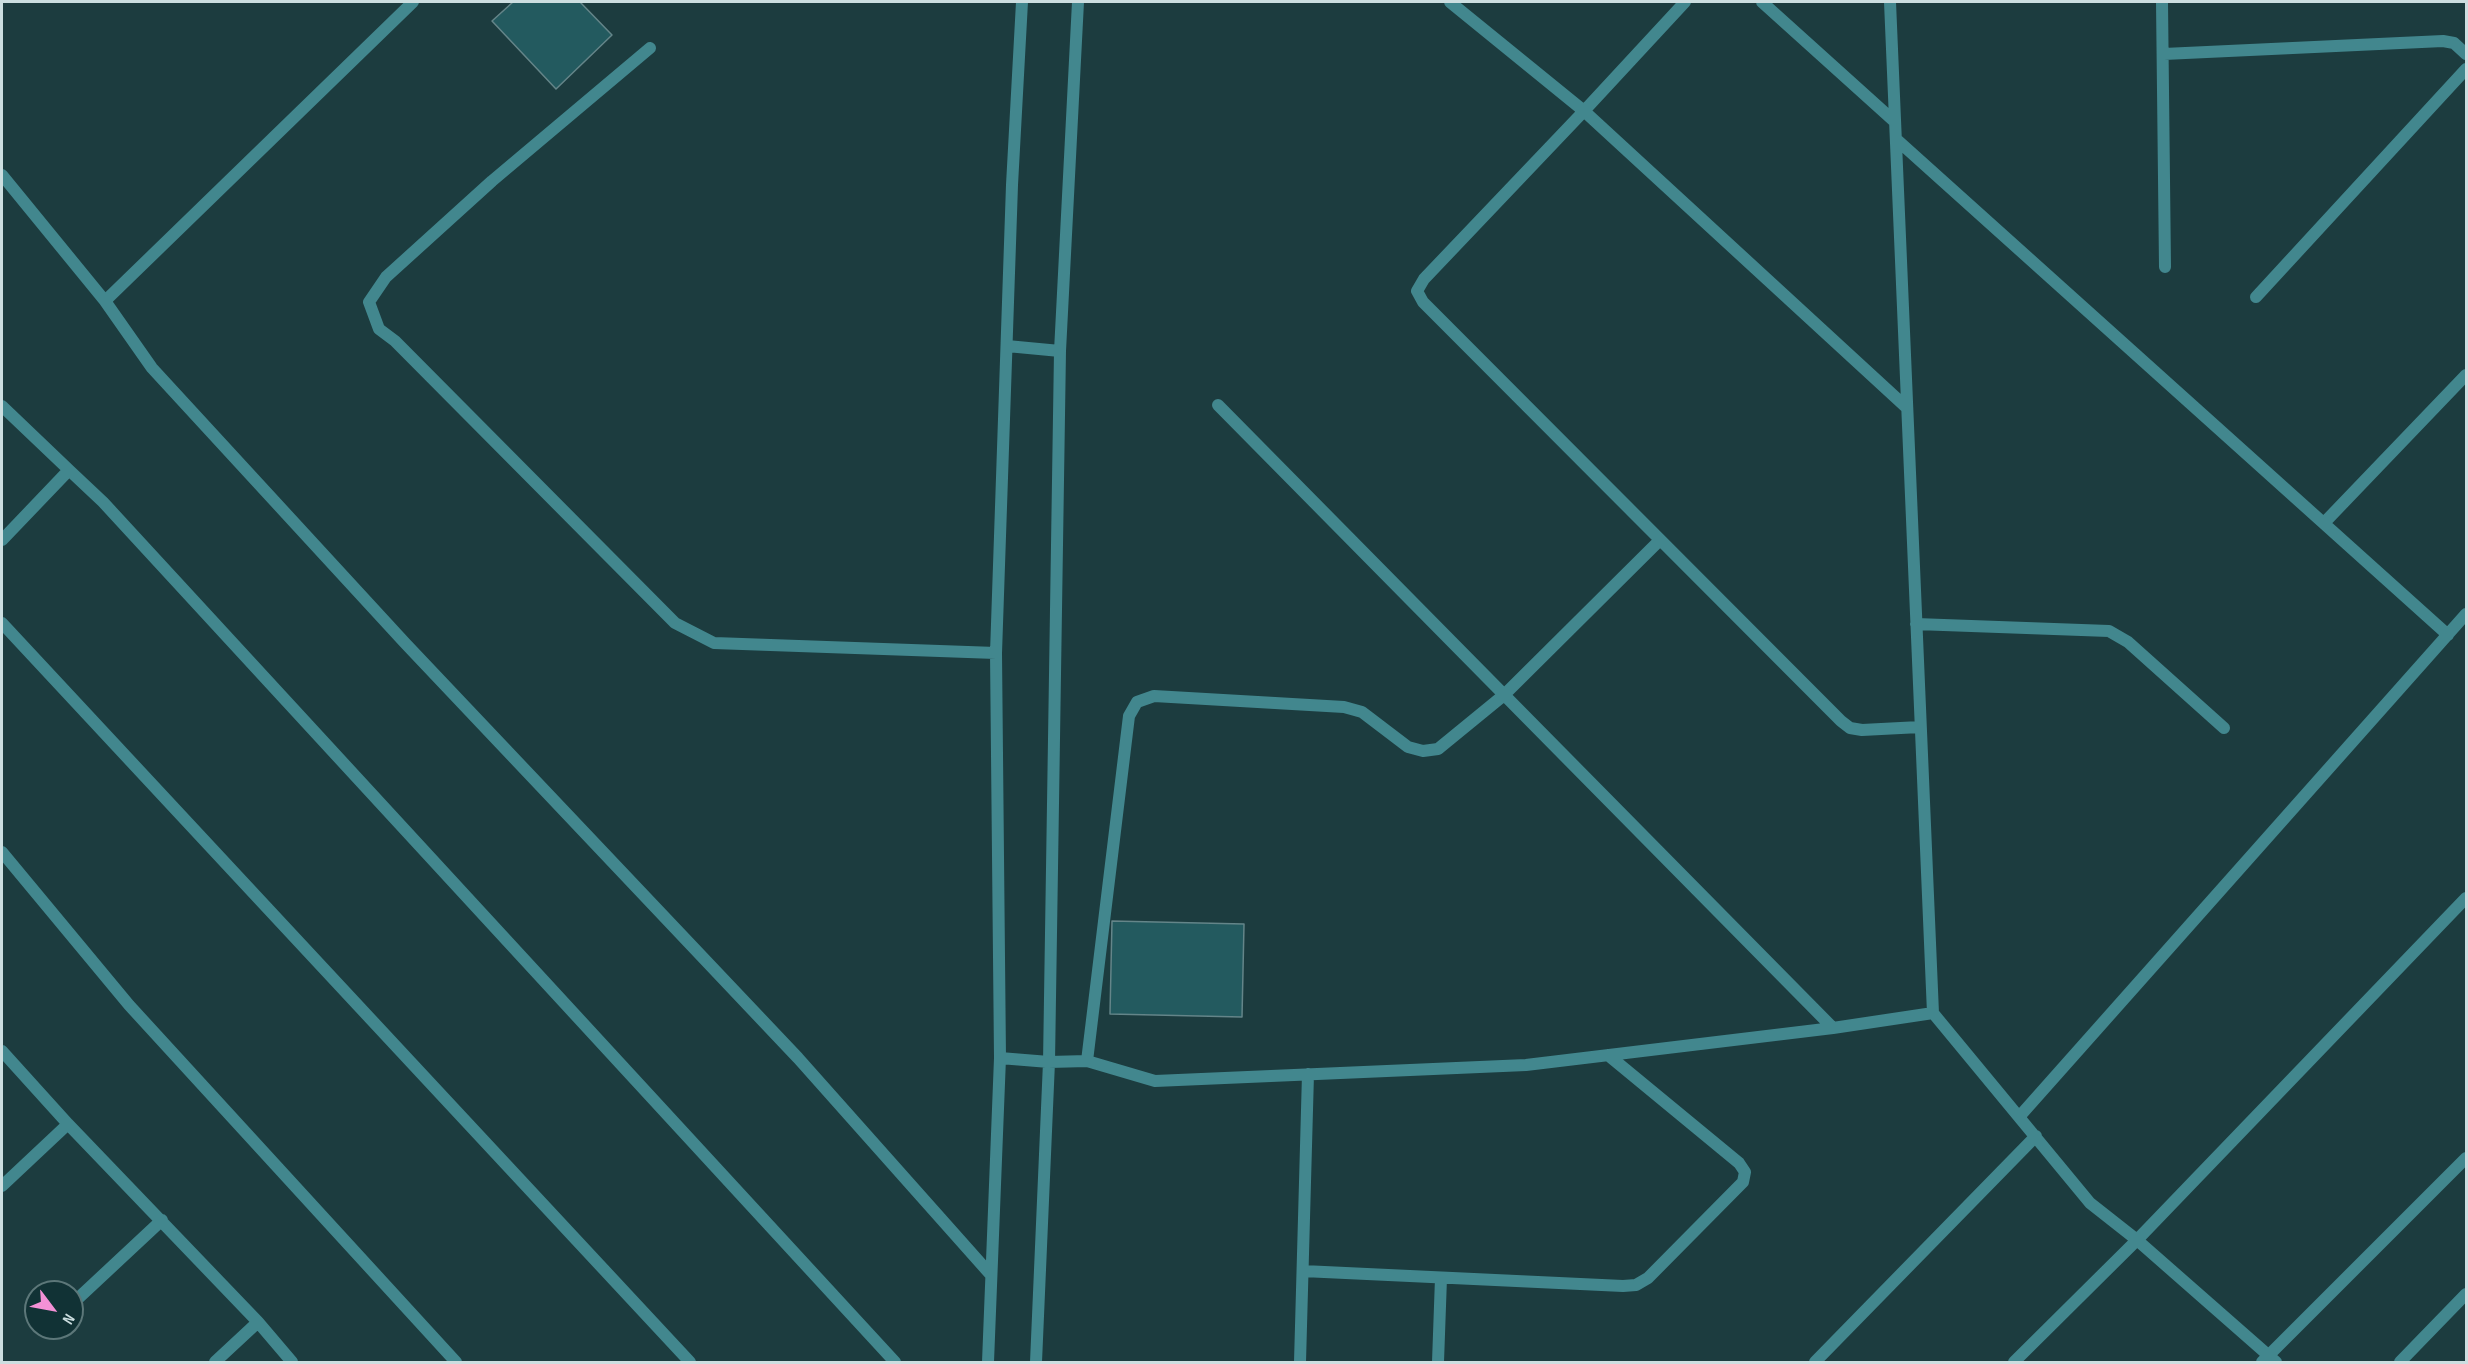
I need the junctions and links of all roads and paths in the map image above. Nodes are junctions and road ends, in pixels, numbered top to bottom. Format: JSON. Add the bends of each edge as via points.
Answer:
{"nodes":[{"id":1,"x":412,"y":2,"type":"edge"},
{"id":2,"x":1022,"y":2,"type":"edge"},
{"id":3,"x":1078,"y":2,"type":"edge"},
{"id":4,"x":1450,"y":2,"type":"edge"},
{"id":5,"x":1684,"y":2,"type":"edge"},
{"id":6,"x":1762,"y":2,"type":"edge"},
{"id":7,"x":1890,"y":2,"type":"edge"},
{"id":8,"x":2162,"y":2,"type":"edge"},
{"id":9,"x":650,"y":48,"type":"dead end"},
{"id":10,"x":2164,"y":54,"type":"junction"},
{"id":11,"x":2466,"y":54,"type":"edge"},
{"id":12,"x":2466,"y":69,"type":"edge"},
{"id":13,"x":1584,"y":111,"type":"junction"},
{"id":14,"x":1894,"y":122,"type":"junction"},
{"id":15,"x":1896,"y":139,"type":"junction"},
{"id":16,"x":2,"y":175,"type":"edge"},
{"id":17,"x":2165,"y":267,"type":"dead end"},
{"id":18,"x":2256,"y":297,"type":"dead end"},
{"id":19,"x":105,"y":301,"type":"junction"},
{"id":20,"x":1007,"y":346,"type":"junction"},
{"id":21,"x":1060,"y":351,"type":"junction"},
{"id":22,"x":2466,"y":375,"type":"edge"},
{"id":23,"x":1218,"y":405,"type":"dead end"},
{"id":24,"x":2,"y":406,"type":"edge"},
{"id":25,"x":1906,"y":407,"type":"junction"},
{"id":26,"x":69,"y":470,"type":"junction"},
{"id":27,"x":2324,"y":523,"type":"junction"},
{"id":28,"x":2,"y":540,"type":"edge"},
{"id":29,"x":1660,"y":540,"type":"junction"},
{"id":30,"x":2466,"y":614,"type":"edge"},
{"id":31,"x":2,"y":623,"type":"edge"},
{"id":32,"x":1916,"y":624,"type":"junction"},
{"id":33,"x":2448,"y":635,"type":"junction"},
{"id":34,"x":996,"y":653,"type":"junction"},
{"id":35,"x":1504,"y":694,"type":"junction"},
{"id":36,"x":1920,"y":727,"type":"junction"},
{"id":37,"x":2224,"y":728,"type":"dead end"},
{"id":38,"x":2,"y":852,"type":"edge"},
{"id":39,"x":2466,"y":898,"type":"edge"},
{"id":40,"x":1933,"y":1013,"type":"junction"},
{"id":41,"x":1833,"y":1028,"type":"junction"},
{"id":42,"x":2,"y":1051,"type":"edge"},
{"id":43,"x":1608,"y":1054,"type":"junction"},
{"id":44,"x":1000,"y":1058,"type":"junction"},
{"id":45,"x":1088,"y":1061,"type":"junction"},
{"id":46,"x":1049,"y":1062,"type":"junction"},
{"id":47,"x":1308,"y":1074,"type":"junction"},
{"id":48,"x":2019,"y":1117,"type":"junction"},
{"id":49,"x":68,"y":1124,"type":"junction"},
{"id":50,"x":2036,"y":1136,"type":"junction"},
{"id":51,"x":2466,"y":1158,"type":"edge"},
{"id":52,"x":2,"y":1186,"type":"edge"},
{"id":53,"x":162,"y":1220,"type":"junction"},
{"id":54,"x":2137,"y":1240,"type":"junction"},
{"id":55,"x":1303,"y":1271,"type":"junction"},
{"id":56,"x":991,"y":1275,"type":"junction"},
{"id":57,"x":1441,"y":1278,"type":"junction"},
{"id":58,"x":84,"y":1293,"type":"edge"},
{"id":59,"x":2466,"y":1294,"type":"edge"},
{"id":60,"x":258,"y":1322,"type":"junction"},
{"id":61,"x":2269,"y":1360,"type":"edge"},
{"id":62,"x":214,"y":1362,"type":"edge"},
{"id":63,"x":292,"y":1362,"type":"edge"},
{"id":64,"x":456,"y":1362,"type":"edge"},
{"id":65,"x":690,"y":1362,"type":"edge"},
{"id":66,"x":895,"y":1362,"type":"edge"},
{"id":67,"x":988,"y":1362,"type":"edge"},
{"id":68,"x":1036,"y":1362,"type":"edge"},
{"id":69,"x":1300,"y":1362,"type":"edge"},
{"id":70,"x":1438,"y":1362,"type":"edge"},
{"id":71,"x":1815,"y":1362,"type":"edge"},
{"id":72,"x":2014,"y":1362,"type":"edge"},
{"id":73,"x":2400,"y":1362,"type":"edge"}],
"edges":[{"from":1,"to":19,"type":"street"},
{"from":2,"to":20,"type":"street"},
{"from":3,"to":21,"type":"street"},
{"from":4,"to":13,"type":"street"},
{"from":5,"to":13,"type":"street"},
{"from":6,"to":14,"type":"street"},
{"from":7,"to":14,"type":"street"},
{"from":8,"to":10,"type":"street"},
{"from":9,"to":34,"type":"street","via":[[492,181],[386,277],[369,302],[379,329],[675,623],[714,643]]},
{"from":10,"to":11,"type":"street","via":[[2443,41],[2454,43]]},
{"from":10,"to":17,"type":"street"},
{"from":12,"to":18,"type":"street"},
{"from":13,"to":25,"type":"street"},
{"from":13,"to":29,"type":"street","via":[[1424,279],[1417,291],[1423,302]]},
{"from":14,"to":15,"type":"street"},
{"from":15,"to":25,"type":"street"},
{"from":15,"to":27,"type":"street"},
{"from":16,"to":19,"type":"street"},
{"from":19,"to":56,"type":"street","via":[[152,368],[405,643],[798,1058]]},
{"from":20,"to":21,"type":"street"},
{"from":20,"to":34,"type":"street"},
{"from":21,"to":46,"type":"street"},
{"from":22,"to":27,"type":"street"},
{"from":23,"to":35,"type":"street"},
{"from":24,"to":26,"type":"street"},
{"from":25,"to":32,"type":"street"},
{"from":26,"to":28,"type":"street"},
{"from":26,"to":66,"type":"street","via":[[103,502]]},
{"from":27,"to":33,"type":"street"},
{"from":29,"to":35,"type":"street"},
{"from":29,"to":36,"type":"street","via":[[1840,722],[1862,730]]},
{"from":30,"to":33,"type":"street"},
{"from":31,"to":65,"type":"street"},
{"from":32,"to":36,"type":"street"},
{"from":32,"to":37,"type":"street","via":[[2109,631],[2128,642]]},
{"from":33,"to":48,"type":"street"},
{"from":34,"to":44,"type":"street"},
{"from":35,"to":41,"type":"street"},
{"from":35,"to":45,"type":"street","via":[[1438,749],[1423,751],[1407,747],[1362,712],[1344,707],[1154,696],[1137,702],[1130,716]]},
{"from":36,"to":40,"type":"street"},
{"from":38,"to":64,"type":"street","via":[[129,1005]]},
{"from":39,"to":54,"type":"street"},
{"from":40,"to":41,"type":"street"},
{"from":40,"to":48,"type":"street"},
{"from":41,"to":43,"type":"street"},
{"from":42,"to":49,"type":"street"},
{"from":43,"to":47,"type":"street","via":[[1526,1065]]},
{"from":43,"to":57,"type":"street","via":[[1739,1163],[1745,1172],[1743,1182],[1648,1278],[1636,1285]]},
{"from":44,"to":46,"type":"street"},
{"from":44,"to":56,"type":"street"},
{"from":45,"to":46,"type":"street"},
{"from":45,"to":47,"type":"street","via":[[1155,1081]]},
{"from":46,"to":68,"type":"street"},
{"from":47,"to":55,"type":"street"},
{"from":48,"to":50,"type":"street"},
{"from":49,"to":52,"type":"street"},
{"from":49,"to":53,"type":"street"},
{"from":50,"to":54,"type":"street","via":[[2090,1203]]},
{"from":50,"to":71,"type":"street"},
{"from":51,"to":61,"type":"street"},
{"from":53,"to":58,"type":"street"},
{"from":53,"to":60,"type":"street"},
{"from":54,"to":61,"type":"street"},
{"from":54,"to":72,"type":"street"},
{"from":55,"to":57,"type":"street"},
{"from":55,"to":69,"type":"street"},
{"from":56,"to":67,"type":"street"},
{"from":57,"to":70,"type":"street"},
{"from":59,"to":73,"type":"street"},
{"from":60,"to":62,"type":"street"},
{"from":60,"to":63,"type":"street"}]}
